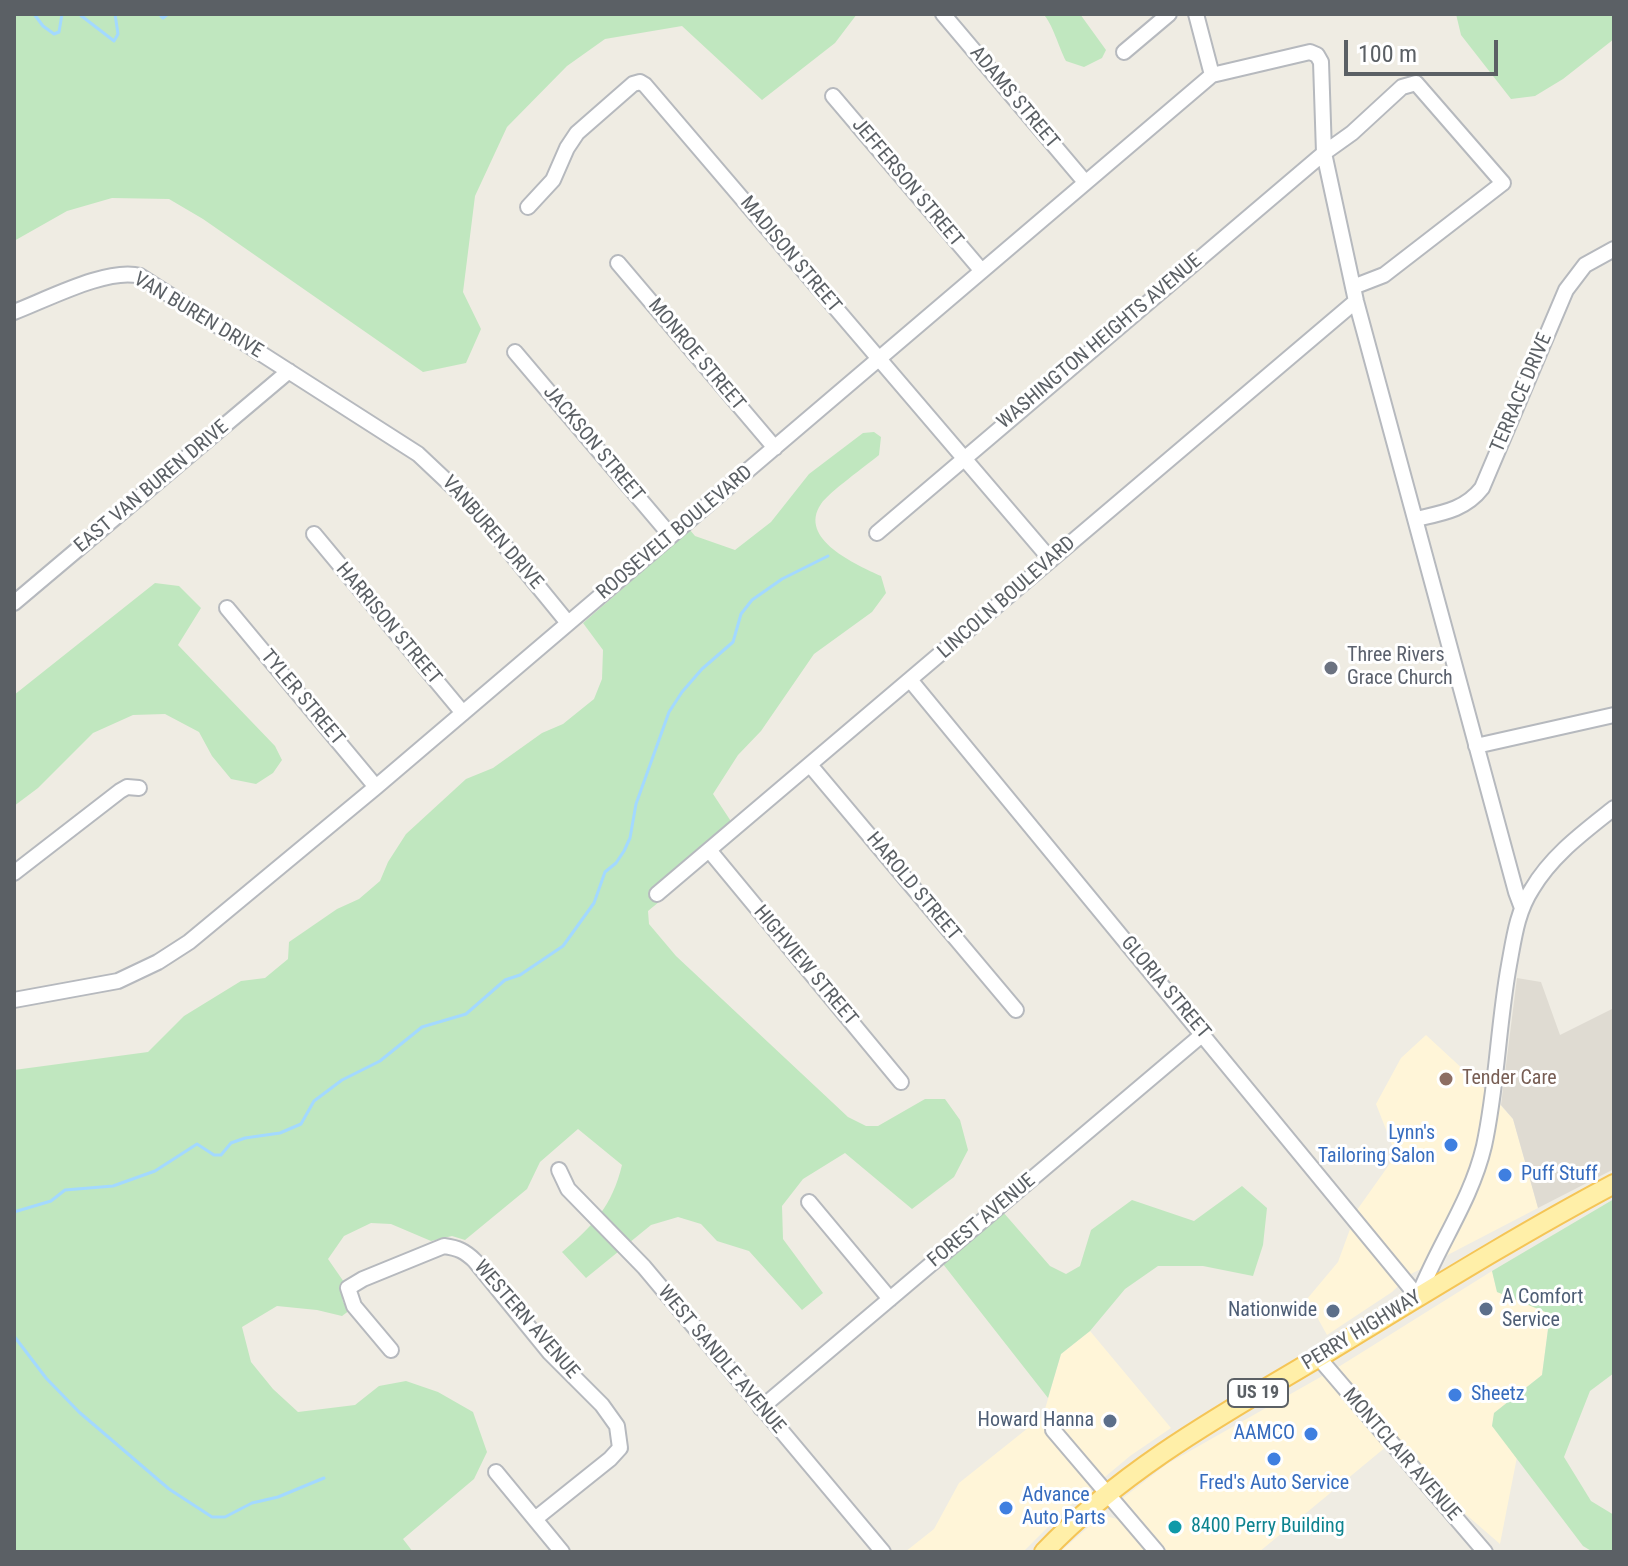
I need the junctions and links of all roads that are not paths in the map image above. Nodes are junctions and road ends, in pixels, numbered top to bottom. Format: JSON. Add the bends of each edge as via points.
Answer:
{"nodes":[{"id":1,"x":943,"y":14,"type":"edge"},
{"id":2,"x":1169,"y":14,"type":"edge"},
{"id":3,"x":1196,"y":14,"type":"edge"},
{"id":4,"x":1124,"y":52,"type":"dead end"},
{"id":5,"x":1212,"y":75,"type":"junction"},
{"id":6,"x":833,"y":96,"type":"dead end"},
{"id":7,"x":1324,"y":153,"type":"junction"},
{"id":8,"x":1085,"y":182,"type":"junction"},
{"id":9,"x":1503,"y":183,"type":"joint"},
{"id":10,"x":528,"y":207,"type":"dead end"},
{"id":11,"x":1614,"y":249,"type":"edge"},
{"id":12,"x":618,"y":263,"type":"dead end"},
{"id":13,"x":981,"y":270,"type":"junction"},
{"id":14,"x":1354,"y":294,"type":"junction"},
{"id":15,"x":14,"y":312,"type":"edge"},
{"id":16,"x":515,"y":352,"type":"dead end"},
{"id":17,"x":878,"y":360,"type":"junction"},
{"id":18,"x":289,"y":371,"type":"junction"},
{"id":19,"x":775,"y":448,"type":"junction"},
{"id":20,"x":963,"y":458,"type":"junction"},
{"id":21,"x":1416,"y":519,"type":"junction"},
{"id":22,"x":877,"y":533,"type":"dead end"},
{"id":23,"x":314,"y":534,"type":"dead end"},
{"id":24,"x":671,"y":536,"type":"junction"},
{"id":25,"x":1051,"y":560,"type":"junction"},
{"id":26,"x":14,"y":603,"type":"edge"},
{"id":27,"x":227,"y":608,"type":"dead end"},
{"id":28,"x":568,"y":623,"type":"junction"},
{"id":29,"x":911,"y":681,"type":"junction"},
{"id":30,"x":463,"y":713,"type":"junction"},
{"id":31,"x":1614,"y":715,"type":"edge"},
{"id":32,"x":1476,"y":746,"type":"junction"},
{"id":33,"x":810,"y":765,"type":"junction"},
{"id":34,"x":376,"y":787,"type":"junction"},
{"id":35,"x":139,"y":788,"type":"dead end"},
{"id":36,"x":1614,"y":808,"type":"edge"},
{"id":37,"x":709,"y":850,"type":"junction"},
{"id":38,"x":14,"y":873,"type":"edge"},
{"id":39,"x":657,"y":894,"type":"dead end"},
{"id":40,"x":1524,"y":903,"type":"junction"},
{"id":41,"x":14,"y":1000,"type":"edge"},
{"id":42,"x":1016,"y":1010,"type":"dead end"},
{"id":43,"x":1203,"y":1034,"type":"junction"},
{"id":44,"x":901,"y":1082,"type":"dead end"},
{"id":45,"x":559,"y":1170,"type":"dead end"},
{"id":46,"x":1614,"y":1184,"type":"edge"},
{"id":47,"x":809,"y":1202,"type":"dead end"},
{"id":48,"x":1418,"y":1297,"type":"junction"},
{"id":49,"x":890,"y":1299,"type":"junction"},
{"id":50,"x":391,"y":1350,"type":"dead end"},
{"id":51,"x":1318,"y":1357,"type":"junction"},
{"id":52,"x":761,"y":1408,"type":"junction"},
{"id":53,"x":1053,"y":1430,"type":"dead end"},
{"id":54,"x":496,"y":1472,"type":"dead end"},
{"id":55,"x":1108,"y":1494,"type":"junction"},
{"id":56,"x":535,"y":1519,"type":"junction"},
{"id":57,"x":562,"y":1552,"type":"edge"},
{"id":58,"x":883,"y":1552,"type":"edge"},
{"id":59,"x":1044,"y":1552,"type":"edge"},
{"id":60,"x":1157,"y":1552,"type":"edge"},
{"id":61,"x":1485,"y":1552,"type":"edge"}],
"edges":[{"from":1,"to":8,"type":"street","name":"ADAMS STREET"},
{"from":2,"to":4,"type":"street"},
{"from":3,"to":5,"type":"street"},
{"from":5,"to":7,"type":"street","name":"ROOSEVELT BOULEVARD","via":[[1303,53],[1317,55]]},
{"from":5,"to":8,"type":"street","name":"ROOSEVELT BOULEVARD"},
{"from":6,"to":13,"type":"street","name":"JEFFERSON STREET"},
{"from":7,"to":9,"type":"street","name":"WASHINGTON HEIGHTS AVENUE","via":[[1402,87],[1416,83]]},
{"from":7,"to":14,"type":"street"},
{"from":7,"to":20,"type":"street","name":"WASHINGTON HEIGHTS AVENUE"},
{"from":8,"to":13,"type":"street","name":"ROOSEVELT BOULEVARD"},
{"from":9,"to":14,"type":"street","name":"LINCOLN BOULEVARD"},
{"from":10,"to":17,"type":"street","name":"MADISON STREET","via":[[553,180],[584,126],[640,82]]},
{"from":11,"to":21,"type":"street","name":"TERRACE DRIVE","via":[[1585,265],[1566,290],[1482,488],[1459,508]]},
{"from":12,"to":19,"type":"street","name":"MONROE STREET"},
{"from":13,"to":17,"type":"street","name":"ROOSEVELT BOULEVARD"},
{"from":14,"to":21,"type":"street"},
{"from":14,"to":25,"type":"street","name":"LINCOLN BOULEVARD"},
{"from":15,"to":18,"type":"street","name":"VAN BUREN DRIVE","via":[[129,273]]},
{"from":16,"to":24,"type":"street","name":"JACKSON STREET"},
{"from":17,"to":19,"type":"street","name":"ROOSEVELT BOULEVARD"},
{"from":17,"to":20,"type":"street","name":"MADISON STREET"},
{"from":18,"to":26,"type":"street","name":"EAST VAN BUREN DRIVE"},
{"from":18,"to":28,"type":"street","name":"VANBUREN DRIVE","via":[[428,463],[470,503]]},
{"from":19,"to":24,"type":"street","name":"ROOSEVELT BOULEVARD"},
{"from":20,"to":22,"type":"street","name":"WASHINGTON HEIGHTS AVENUE"},
{"from":20,"to":25,"type":"street","name":"MADISON STREET"},
{"from":21,"to":32,"type":"street"},
{"from":23,"to":30,"type":"street","name":"HARRISON STREET"},
{"from":24,"to":28,"type":"street","name":"ROOSEVELT BOULEVARD"},
{"from":25,"to":29,"type":"street","name":"LINCOLN BOULEVARD"},
{"from":27,"to":34,"type":"street","name":"TYLER STREET"},
{"from":28,"to":30,"type":"street","name":"ROOSEVELT BOULEVARD"},
{"from":29,"to":33,"type":"street","name":"LINCOLN BOULEVARD"},
{"from":29,"to":43,"type":"street","name":"GLORIA STREET"},
{"from":30,"to":34,"type":"street","name":"ROOSEVELT BOULEVARD"},
{"from":31,"to":32,"type":"street"},
{"from":32,"to":40,"type":"street"},
{"from":33,"to":37,"type":"street","name":"LINCOLN BOULEVARD"},
{"from":33,"to":42,"type":"street","name":"HAROLD STREET"},
{"from":34,"to":41,"type":"street","name":"ROOSEVELT BOULEVARD","via":[[158,962],[118,981]]},
{"from":35,"to":38,"type":"street","via":[[120,791]]},
{"from":36,"to":40,"type":"street","via":[[1565,848]]},
{"from":37,"to":39,"type":"street","name":"LINCOLN BOULEVARD"},
{"from":37,"to":44,"type":"street","name":"HIGHVIEW STREET"},
{"from":40,"to":48,"type":"street","via":[[1507,976],[1481,1158],[1465,1203]]},
{"from":43,"to":48,"type":"street","name":"GLORIA STREET"},
{"from":43,"to":49,"type":"street","name":"FOREST AVENUE"},
{"from":45,"to":52,"type":"street","name":"WEST SANDLE AVENUE","via":[[568,1189],[644,1267]]},
{"from":46,"to":48,"type":"main road","name":"PERRY HIGHWAY","number":"US 19"},
{"from":47,"to":49,"type":"street"},
{"from":48,"to":51,"type":"main road","name":"PERRY HIGHWAY","number":"US 19"},
{"from":49,"to":52,"type":"street","name":"FOREST AVENUE"},
{"from":50,"to":56,"type":"street","name":"WESTERN AVENUE","via":[[354,1306],[348,1288],[444,1246],[466,1251],[550,1353],[595,1396],[617,1426],[620,1448]]},
{"from":51,"to":55,"type":"main road","name":"PERRY HIGHWAY","number":"US 19","via":[[1181,1440]]},
{"from":51,"to":61,"type":"street","name":"MONTCLAIR AVENUE"},
{"from":52,"to":58,"type":"street","name":"WEST SANDLE AVENUE"},
{"from":53,"to":55,"type":"street"},
{"from":54,"to":56,"type":"street"},
{"from":55,"to":59,"type":"main road","name":"PERRY HIGHWAY","number":"US 19"},
{"from":55,"to":60,"type":"street"},
{"from":56,"to":57,"type":"street"}]}
